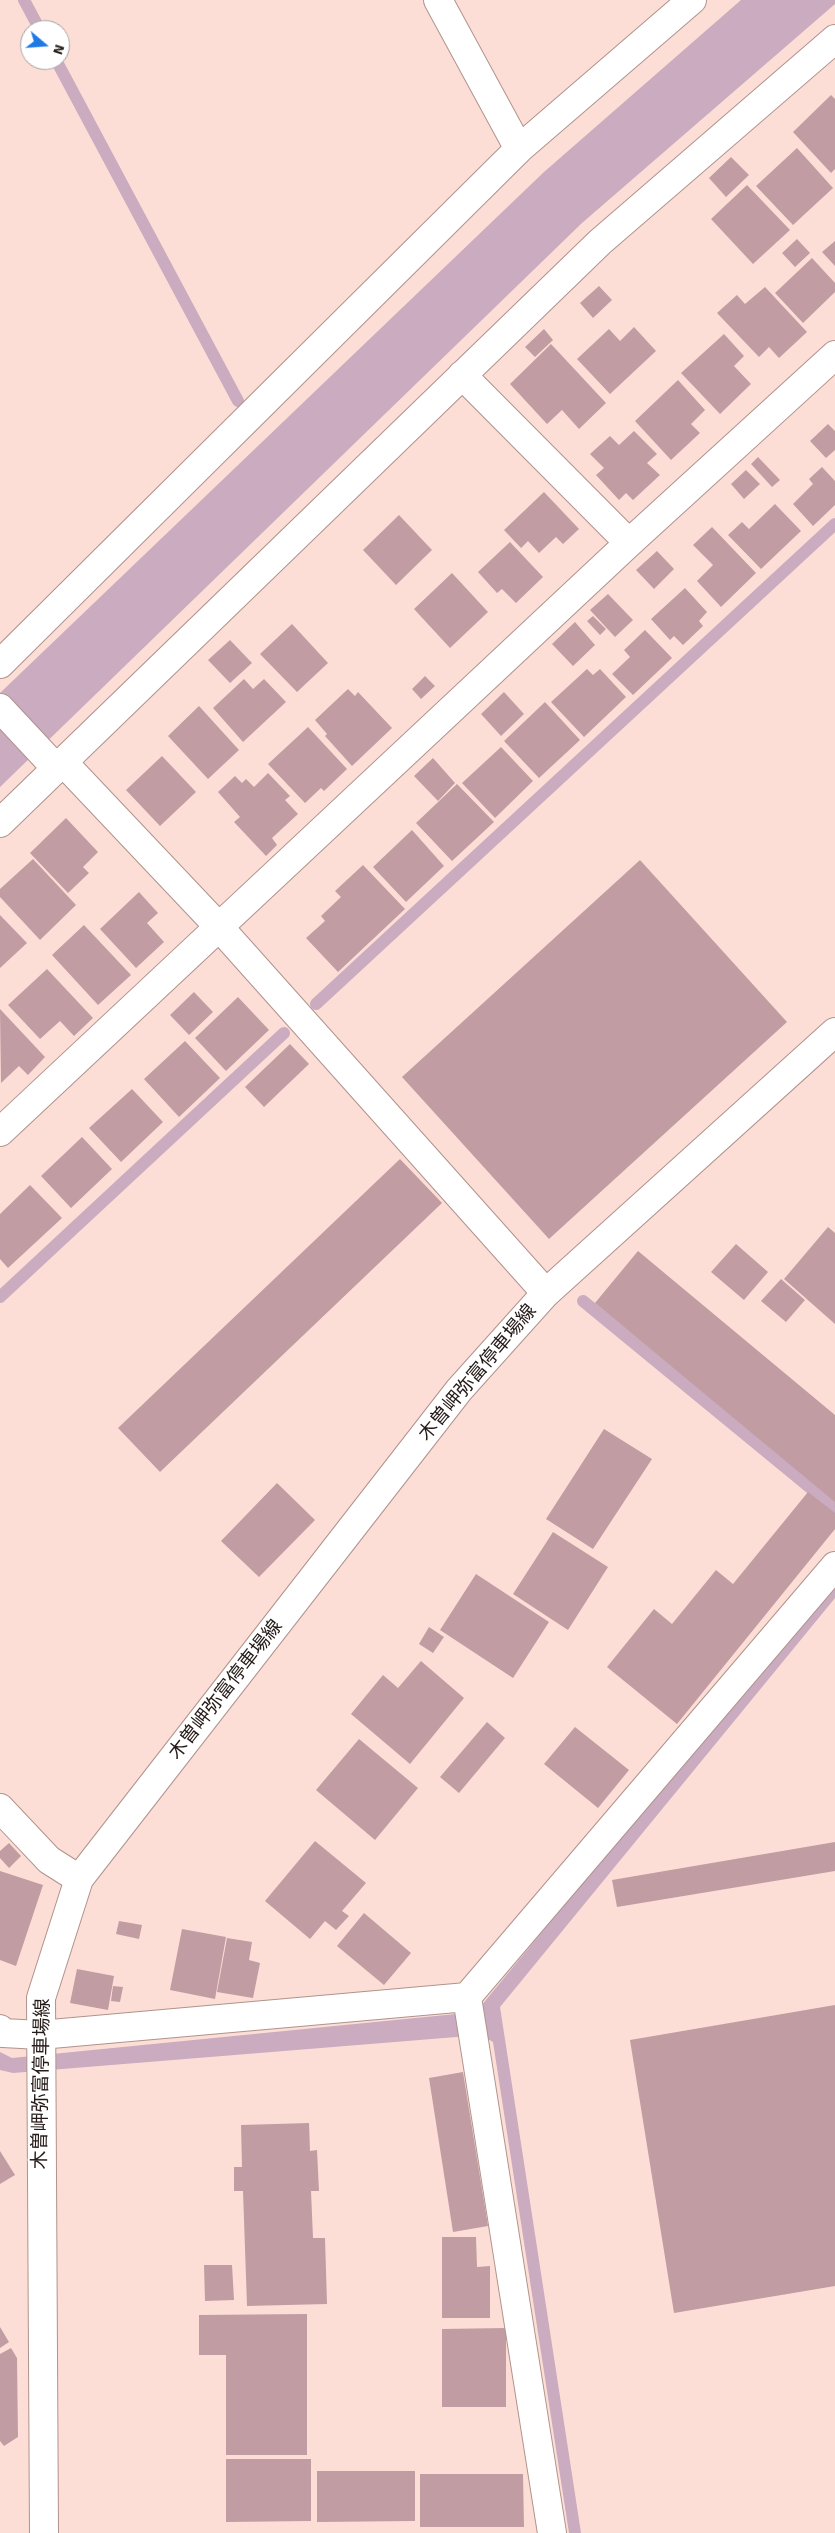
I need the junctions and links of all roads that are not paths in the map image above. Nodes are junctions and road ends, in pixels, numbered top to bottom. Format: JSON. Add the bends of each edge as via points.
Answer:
{"nodes":[{"id":1,"x":438,"y":0,"type":"edge"},
{"id":2,"x":692,"y":0,"type":"edge"},
{"id":3,"x":832,"y":47,"type":"edge"},
{"id":4,"x":519,"y":149,"type":"junction"},
{"id":5,"x":835,"y":355,"type":"edge"},
{"id":6,"x":462,"y":376,"type":"junction"},
{"id":7,"x":629,"y":544,"type":"junction"},
{"id":8,"x":0,"y":664,"type":"edge"},
{"id":9,"x":0,"y":708,"type":"edge"},
{"id":10,"x":54,"y":761,"type":"junction"},
{"id":11,"x":0,"y":823,"type":"edge"},
{"id":12,"x":220,"y":928,"type":"junction"},
{"id":13,"x":835,"y":1032,"type":"edge"},
{"id":14,"x":0,"y":1132,"type":"edge"},
{"id":15,"x":546,"y":1293,"type":"junction"},
{"id":16,"x":835,"y":1566,"type":"edge"},
{"id":17,"x":0,"y":1808,"type":"edge"},
{"id":18,"x":79,"y":1879,"type":"junction"},
{"id":19,"x":468,"y":2002,"type":"junction"},
{"id":20,"x":0,"y":2029,"type":"edge"},
{"id":21,"x":40,"y":2041,"type":"junction"},
{"id":22,"x":44,"y":2533,"type":"edge"},
{"id":23,"x":552,"y":2533,"type":"edge"}],
"edges":[{"from":1,"to":4,"type":"street"},
{"from":2,"to":4,"type":"street"},
{"from":3,"to":6,"type":"street","via":[[600,242]]},
{"from":4,"to":8,"type":"street"},
{"from":5,"to":7,"type":"street"},
{"from":6,"to":7,"type":"street"},
{"from":6,"to":10,"type":"street"},
{"from":7,"to":12,"type":"street"},
{"from":9,"to":10,"type":"street"},
{"from":10,"to":11,"type":"street"},
{"from":10,"to":12,"type":"street"},
{"from":12,"to":14,"type":"street"},
{"from":12,"to":15,"type":"street"},
{"from":13,"to":15,"type":"street","name":"木曽岬弥富停車場線"},
{"from":15,"to":18,"type":"street","name":"木曽岬弥富停車場線","via":[[459,1390]]},
{"from":16,"to":19,"type":"street"},
{"from":17,"to":18,"type":"street","via":[[49,1860]]},
{"from":18,"to":21,"type":"street","name":"木曽岬弥富停車場線","via":[[41,1998]]},
{"from":19,"to":21,"type":"street"},
{"from":19,"to":23,"type":"street"},
{"from":20,"to":21,"type":"street"},
{"from":21,"to":22,"type":"street","name":"木曽岬弥富停車場線"}]}
